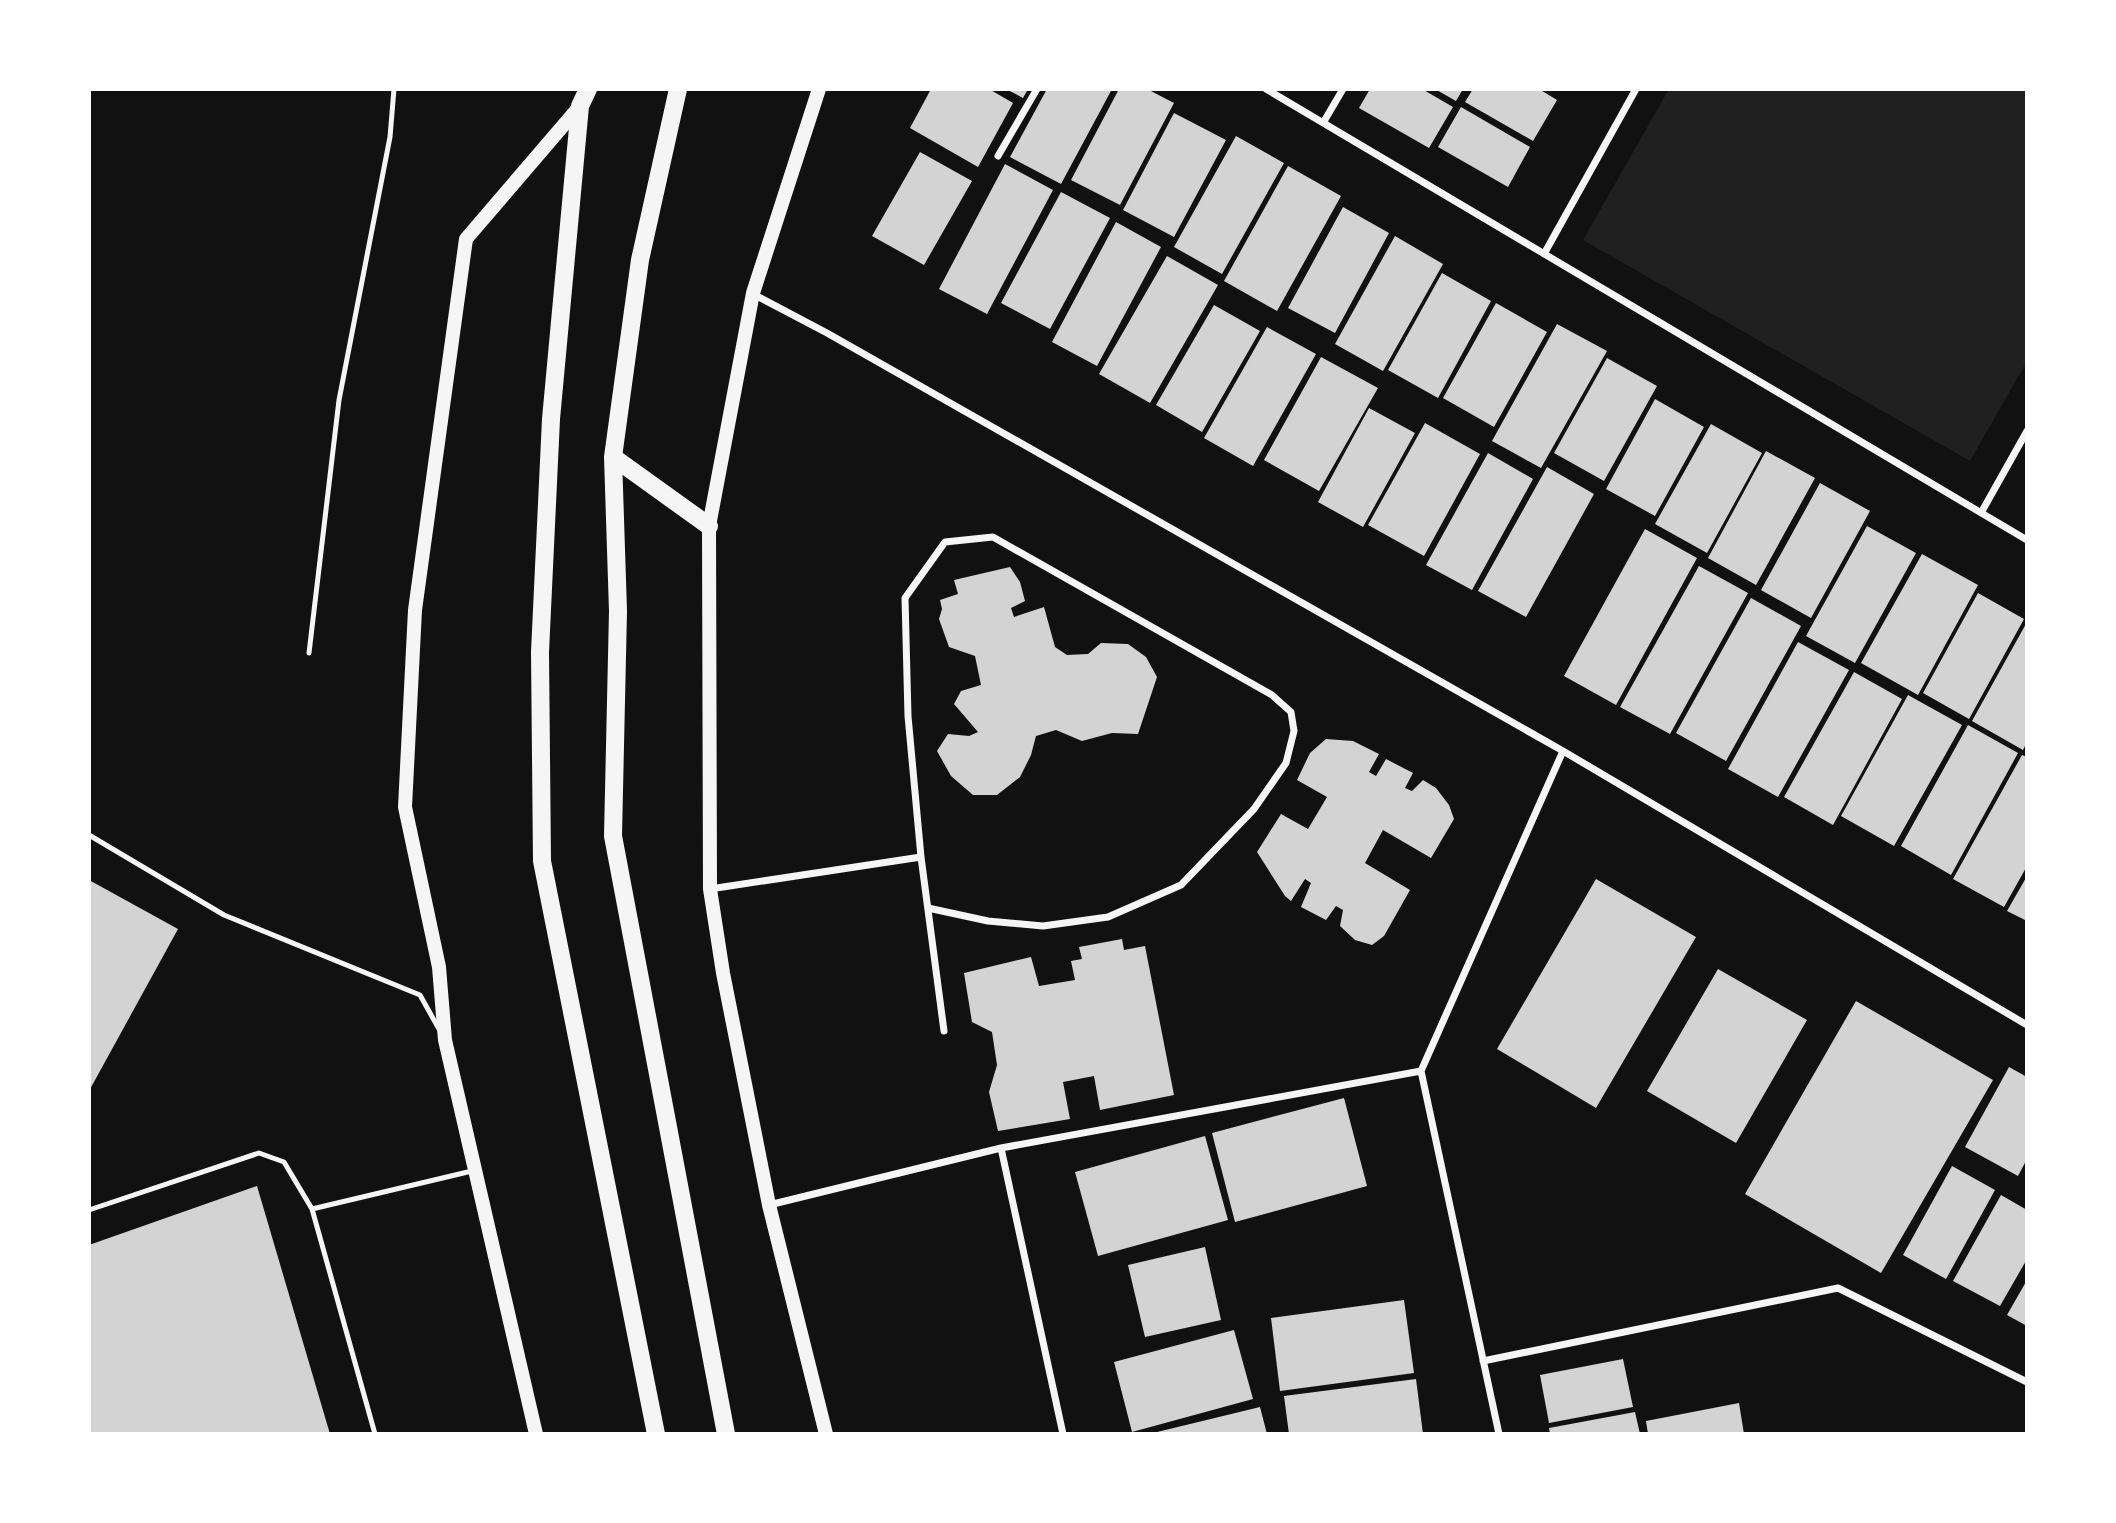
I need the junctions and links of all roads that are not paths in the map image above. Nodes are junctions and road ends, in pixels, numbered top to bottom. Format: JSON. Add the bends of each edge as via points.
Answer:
{"nodes":[{"id":1,"x":394,"y":89,"type":"edge"},
{"id":2,"x":678,"y":89,"type":"edge"},
{"id":3,"x":819,"y":89,"type":"edge"},
{"id":4,"x":1037,"y":89,"type":"edge"},
{"id":5,"x":1266,"y":89,"type":"edge"},
{"id":6,"x":1343,"y":89,"type":"edge"},
{"id":7,"x":1636,"y":89,"type":"edge"},
{"id":8,"x":584,"y":98,"type":"edge"},
{"id":9,"x":1323,"y":123,"type":"junction"},
{"id":10,"x":998,"y":156,"type":"dead end"},
{"id":11,"x":1544,"y":254,"type":"junction"},
{"id":12,"x":753,"y":293,"type":"junction"},
{"id":13,"x":2027,"y":431,"type":"edge"},
{"id":14,"x":613,"y":457,"type":"junction"},
{"id":15,"x":1981,"y":513,"type":"junction"},
{"id":16,"x":709,"y":526,"type":"junction"},
{"id":17,"x":2027,"y":540,"type":"edge"},
{"id":18,"x":309,"y":653,"type":"dead end"},
{"id":19,"x":1563,"y":751,"type":"junction"},
{"id":20,"x":89,"y":835,"type":"edge"},
{"id":21,"x":921,"y":857,"type":"junction"},
{"id":22,"x":710,"y":889,"type":"junction"},
{"id":23,"x":928,"y":908,"type":"junction"},
{"id":24,"x":2027,"y":1025,"type":"edge"},
{"id":25,"x":944,"y":1031,"type":"dead end"},
{"id":26,"x":445,"y":1041,"type":"junction"},
{"id":27,"x":1421,"y":1071,"type":"junction"},
{"id":28,"x":1000,"y":1148,"type":"junction"},
{"id":29,"x":475,"y":1171,"type":"junction"},
{"id":30,"x":769,"y":1205,"type":"junction"},
{"id":31,"x":312,"y":1209,"type":"junction"},
{"id":32,"x":89,"y":1210,"type":"edge"},
{"id":33,"x":1483,"y":1361,"type":"junction"},
{"id":34,"x":2027,"y":1382,"type":"edge"},
{"id":35,"x":375,"y":1434,"type":"edge"},
{"id":36,"x":536,"y":1434,"type":"edge"},
{"id":37,"x":656,"y":1434,"type":"edge"},
{"id":38,"x":726,"y":1434,"type":"edge"},
{"id":39,"x":826,"y":1434,"type":"edge"},
{"id":40,"x":1063,"y":1434,"type":"edge"},
{"id":41,"x":1499,"y":1434,"type":"edge"}],
"edges":[{"from":1,"to":18,"type":"lane","via":[[390,137],[339,400]]},
{"from":2,"to":14,"type":"main road","via":[[640,260]]},
{"from":3,"to":12,"type":"main road"},
{"from":4,"to":10,"type":"street"},
{"from":5,"to":9,"type":"street"},
{"from":6,"to":9,"type":"street"},
{"from":7,"to":11,"type":"street"},
{"from":8,"to":26,"type":"main road","via":[[466,239],[415,610],[405,807],[439,967]]},
{"from":8,"to":37,"type":"main road","via":[[551,419],[541,652],[542,861]]},
{"from":9,"to":11,"type":"street"},
{"from":11,"to":15,"type":"street"},
{"from":12,"to":16,"type":"main road"},
{"from":12,"to":19,"type":"street"},
{"from":13,"to":15,"type":"street"},
{"from":14,"to":16,"type":"main road"},
{"from":14,"to":38,"type":"main road","via":[[617,649],[613,836]]},
{"from":15,"to":17,"type":"street"},
{"from":16,"to":22,"type":"main road"},
{"from":19,"to":24,"type":"street"},
{"from":19,"to":27,"type":"street"},
{"from":20,"to":26,"type":"lane","via":[[224,915],[419,995]]},
{"from":21,"to":22,"type":"street"},
{"from":21,"to":23,"type":"street"},
{"from":21,"to":23,"type":"street","via":[[908,716],[905,598],[945,542],[993,537],[1272,695],[1292,712],[1294,731],[1286,763],[1254,809],[1181,886],[1108,917],[1043,926],[988,921]]},
{"from":22,"to":30,"type":"main road"},
{"from":23,"to":25,"type":"street"},
{"from":26,"to":29,"type":"main road"},
{"from":27,"to":28,"type":"street"},
{"from":27,"to":33,"type":"street"},
{"from":28,"to":30,"type":"street"},
{"from":28,"to":40,"type":"street"},
{"from":29,"to":31,"type":"lane"},
{"from":29,"to":36,"type":"main road"},
{"from":30,"to":39,"type":"main road"},
{"from":31,"to":32,"type":"lane","via":[[284,1162],[259,1153]]},
{"from":31,"to":35,"type":"lane"},
{"from":33,"to":34,"type":"street","via":[[1838,1288]]},
{"from":33,"to":41,"type":"street"}]}
